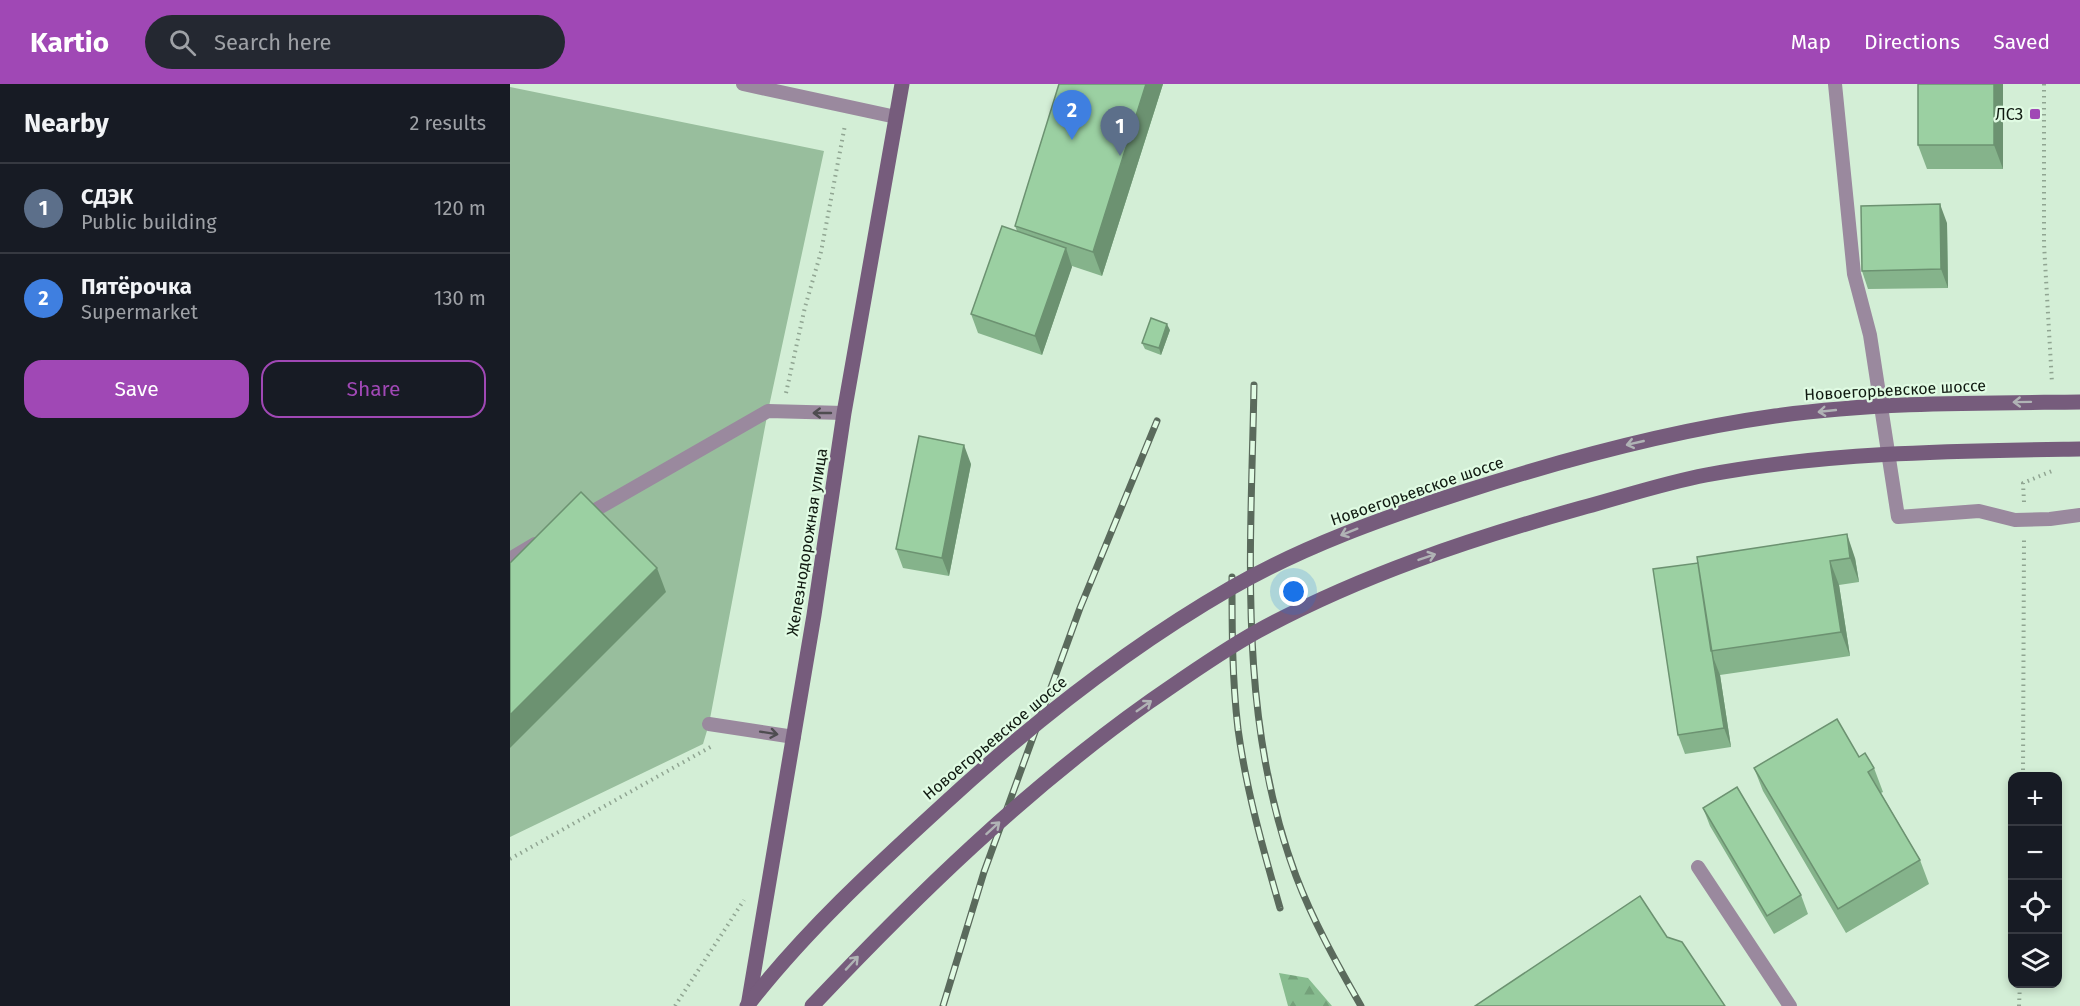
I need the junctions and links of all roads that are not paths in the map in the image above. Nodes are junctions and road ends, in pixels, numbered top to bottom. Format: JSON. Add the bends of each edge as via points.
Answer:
{"nodes":[{"id":1,"x":743,"y":84,"type":"edge"},
{"id":2,"x":902,"y":84,"type":"edge"},
{"id":3,"x":1835,"y":84,"type":"edge"},
{"id":4,"x":896,"y":117,"type":"junction"},
{"id":5,"x":2080,"y":402,"type":"edge"},
{"id":6,"x":844,"y":413,"type":"junction"},
{"id":7,"x":2080,"y":449,"type":"edge"},
{"id":8,"x":2080,"y":515,"type":"edge"},
{"id":9,"x":572,"y":524,"type":"edge"},
{"id":10,"x":551,"y":535,"type":"edge"},
{"id":11,"x":510,"y":559,"type":"edge"},
{"id":12,"x":709,"y":723,"type":"dead end"},
{"id":13,"x":794,"y":737,"type":"junction"},
{"id":14,"x":1698,"y":867,"type":"dead end"},
{"id":15,"x":748,"y":1006,"type":"edge"},
{"id":16,"x":812,"y":1006,"type":"edge"},
{"id":17,"x":1790,"y":1006,"type":"edge"}],
"edges":[{"from":1,"to":4,"type":"lane"},
{"from":2,"to":4,"type":"main road","name":"Железнодорожная улица"},
{"from":3,"to":8,"type":"lane","via":[[1854,274],[1870,335],[1898,518],[1979,511],[2015,520]]},
{"from":4,"to":6,"type":"main road","name":"Железнодорожная улица"},
{"from":5,"to":15,"type":"main road","name":"Новоегорьевское шоссе","one_way":true,"bridge":true,"via":[[1858,408],[1695,429],[1501,479],[1388,516],[1312,547],[1232,588],[1065,700],[982,769],[846,896],[769,977]]},
{"from":6,"to":9,"type":"lane","one_way":true,"via":[[768,411]]},
{"from":6,"to":13,"type":"main road","name":"Железнодорожная улица"},
{"from":16,"to":7,"type":"main road","one_way":true,"bridge":true,"via":[[947,870],[1096,740],[1256,632],[1333,594],[1407,563],[1515,526],[1705,476],[1862,456]]},
{"from":10,"to":11,"type":"lane"},
{"from":12,"to":13,"type":"lane","one_way":true},
{"from":13,"to":15,"type":"main road","name":"Железнодорожная улица"},
{"from":14,"to":17,"type":"lane"}]}
